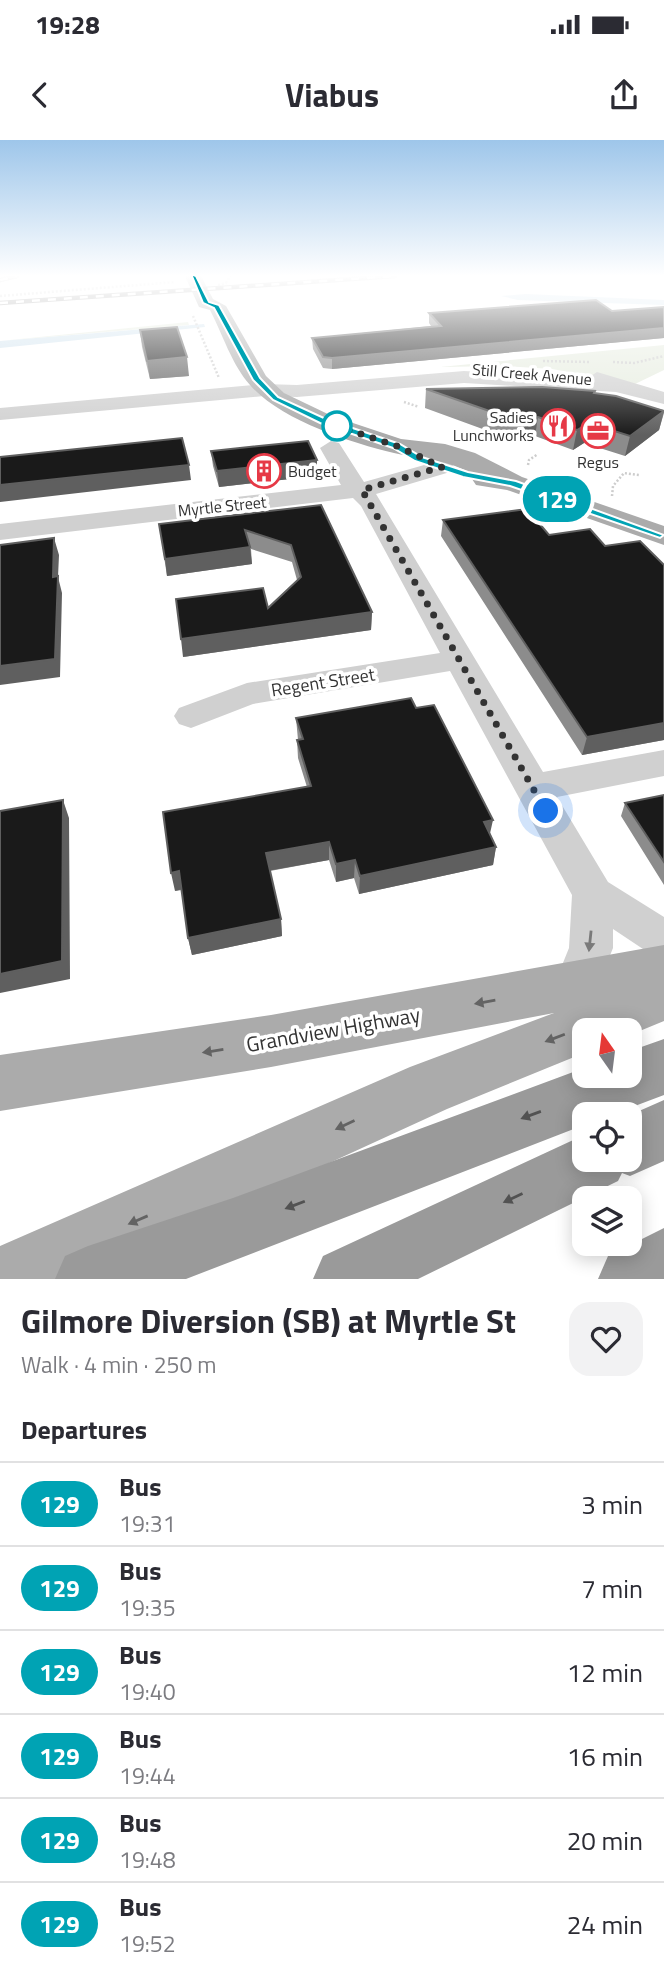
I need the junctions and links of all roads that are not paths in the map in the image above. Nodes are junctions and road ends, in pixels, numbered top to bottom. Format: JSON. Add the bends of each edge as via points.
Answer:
{"nodes":[{"id":1,"x":230,"y":329,"type":"edge"},
{"id":2,"x":616,"y":386,"type":"junction"},
{"id":3,"x":329,"y":388,"type":"junction"},
{"id":4,"x":264,"y":390,"type":"junction"},
{"id":5,"x":664,"y":398,"type":"edge"},
{"id":6,"x":0,"y":414,"type":"edge"},
{"id":7,"x":308,"y":414,"type":"junction"},
{"id":8,"x":397,"y":446,"type":"junction"},
{"id":9,"x":331,"y":448,"type":"dead end"},
{"id":10,"x":442,"y":467,"type":"junction"},
{"id":11,"x":512,"y":483,"type":"junction"},
{"id":12,"x":362,"y":490,"type":"junction"},
{"id":13,"x":0,"y":532,"type":"edge"},
{"id":14,"x":664,"y":536,"type":"edge"},
{"id":15,"x":459,"y":660,"type":"junction"},
{"id":16,"x":191,"y":716,"type":"dead end"},
{"id":17,"x":664,"y":763,"type":"edge"},
{"id":18,"x":533,"y":788,"type":"junction"},
{"id":19,"x":593,"y":894,"type":"junction"},
{"id":20,"x":664,"y":940,"type":"edge"},
{"id":21,"x":664,"y":968,"type":"edge"},
{"id":22,"x":576,"y":985,"type":"junction"},
{"id":23,"x":664,"y":996,"type":"edge"},
{"id":24,"x":664,"y":1067,"type":"edge"},
{"id":25,"x":0,"y":1083,"type":"edge"},
{"id":26,"x":664,"y":1130,"type":"edge"},
{"id":27,"x":642,"y":1140,"type":"edge"},
{"id":28,"x":572,"y":1172,"type":"edge"},
{"id":29,"x":664,"y":1261,"type":"edge"},
{"id":30,"x":1,"y":1279,"type":"edge"},
{"id":31,"x":88,"y":1279,"type":"edge"},
{"id":32,"x":346,"y":1279,"type":"edge"},
{"id":33,"x":631,"y":1279,"type":"edge"}],
"edges":[{"from":1,"to":4,"type":"main road"},
{"from":2,"to":3,"type":"street","name":"Still Creek Avenue","via":[[464,377]]},
{"from":2,"to":4,"type":"street","name":"Still Creek Avenue","via":[[563,373],[462,368]]},
{"from":2,"to":5,"type":"street"},
{"from":3,"to":4,"type":"street","name":"Still Creek Avenue"},
{"from":3,"to":7,"type":"main road"},
{"from":4,"to":6,"type":"street","name":"Still Creek Avenue"},
{"from":4,"to":7,"type":"main road"},
{"from":7,"to":8,"type":"main road"},
{"from":8,"to":10,"type":"main road"},
{"from":8,"to":11,"type":"main road","via":[[445,452],[486,467]]},
{"from":9,"to":12,"type":"street","via":[[349,480]]},
{"from":10,"to":11,"type":"main road"},
{"from":10,"to":12,"type":"street","name":"Myrtle Street"},
{"from":11,"to":14,"type":"main road"},
{"from":12,"to":13,"type":"street","name":"Myrtle Street"},
{"from":12,"to":15,"type":"street"},
{"from":15,"to":16,"type":"street","name":"Regent Street","via":[[247,694]]},
{"from":15,"to":18,"type":"street"},
{"from":17,"to":18,"type":"street"},
{"from":18,"to":19,"type":"street"},
{"from":19,"to":20,"type":"street"},
{"from":19,"to":22,"type":"street","one_way":true,"via":[[591,948]]},
{"from":21,"to":22,"type":"main road","name":"Grandview Highway"},
{"from":22,"to":25,"type":"main road","name":"Grandview Highway","one_way":true,"via":[[271,1041]]},
{"from":23,"to":30,"type":"main road","one_way":true,"via":[[430,1087]]},
{"from":24,"to":31,"type":"highway","one_way":true,"via":[[175,1252]]},
{"from":26,"to":27,"type":"highway"},
{"from":28,"to":32,"type":"highway","one_way":true},
{"from":29,"to":33,"type":"highway"}]}
